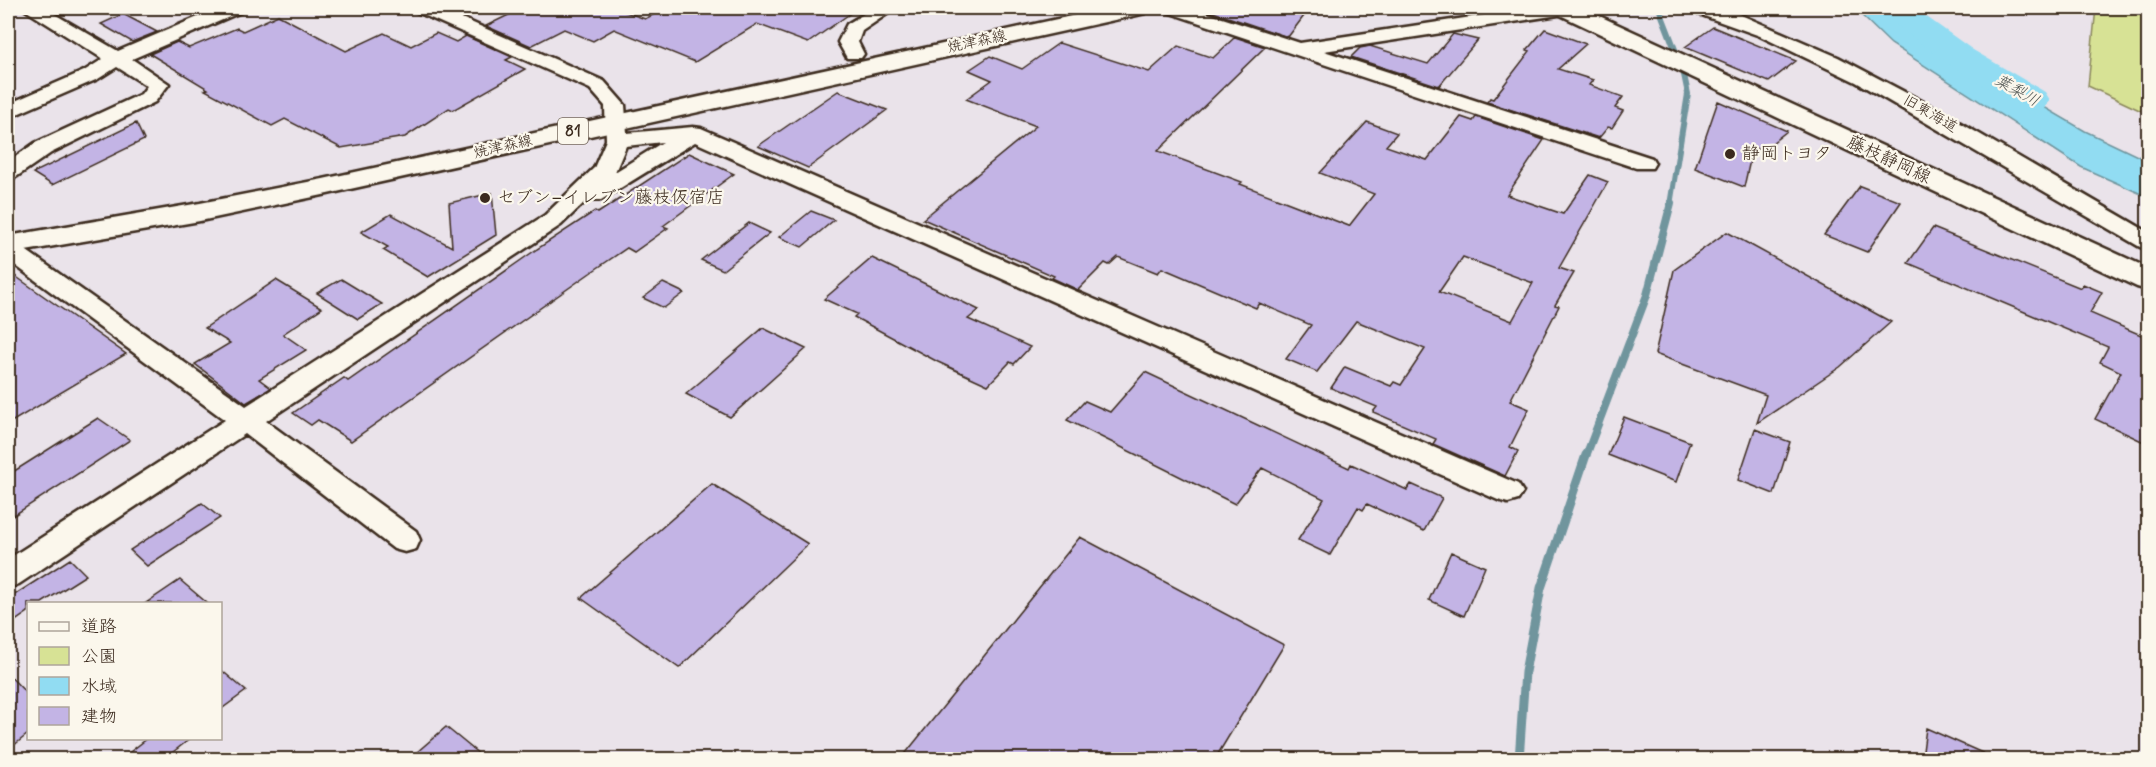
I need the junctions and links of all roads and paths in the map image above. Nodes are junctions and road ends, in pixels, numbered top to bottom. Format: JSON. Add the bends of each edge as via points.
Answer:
{"nodes":[{"id":1,"x":31,"y":8,"type":"edge"},
{"id":2,"x":234,"y":8,"type":"edge"},
{"id":3,"x":424,"y":8,"type":"edge"},
{"id":4,"x":887,"y":8,"type":"edge"},
{"id":5,"x":1063,"y":8,"type":"edge"},
{"id":6,"x":1137,"y":8,"type":"edge"},
{"id":7,"x":1174,"y":8,"type":"edge"},
{"id":8,"x":1565,"y":8,"type":"edge"},
{"id":9,"x":1700,"y":8,"type":"edge"},
{"id":10,"x":1295,"y":50,"type":"junction"},
{"id":11,"x":854,"y":54,"type":"junction"},
{"id":12,"x":118,"y":58,"type":"junction"},
{"id":13,"x":692,"y":104,"type":"junction"},
{"id":14,"x":8,"y":112,"type":"edge"},
{"id":15,"x":616,"y":122,"type":"junction"},
{"id":16,"x":693,"y":134,"type":"junction"},
{"id":17,"x":1644,"y":163,"type":"dead end"},
{"id":18,"x":8,"y":172,"type":"edge"},
{"id":19,"x":553,"y":220,"type":"junction"},
{"id":20,"x":8,"y":224,"type":"edge"},
{"id":21,"x":2148,"y":242,"type":"edge"},
{"id":22,"x":8,"y":247,"type":"edge"},
{"id":23,"x":2148,"y":280,"type":"edge"},
{"id":24,"x":247,"y":421,"type":"junction"},
{"id":25,"x":1508,"y":492,"type":"dead end"},
{"id":26,"x":405,"y":540,"type":"dead end"},
{"id":27,"x":8,"y":575,"type":"edge"}],
"edges":[{"from":1,"to":12,"type":"street"},
{"from":2,"to":12,"type":"street"},
{"from":3,"to":15,"type":"street","via":[[597,85]]},
{"from":4,"to":11,"type":"street","via":[[854,28],[848,42]]},
{"from":5,"to":11,"type":"main road","name":"焼津森線","number":"81"},
{"from":6,"to":13,"type":"main road","name":"焼津森線","number":"81"},
{"from":7,"to":10,"type":"street"},
{"from":8,"to":10,"type":"street"},
{"from":8,"to":23,"type":"main road","name":"藤枝静岡線"},
{"from":9,"to":21,"type":"street","name":"旧東海道","via":[[1736,18],[1804,47],[1887,89]]},
{"from":10,"to":17,"type":"street"},
{"from":11,"to":15,"type":"main road","name":"焼津森線","number":"81"},
{"from":12,"to":14,"type":"street","via":[[91,75]]},
{"from":12,"to":18,"type":"street","via":[[159,84],[156,91],[43,148]]},
{"from":13,"to":15,"type":"main road","name":"焼津森線","number":"81"},
{"from":13,"to":16,"type":"street","via":[[697,116]]},
{"from":15,"to":16,"type":"street"},
{"from":15,"to":19,"type":"street","via":[[604,171]]},
{"from":15,"to":20,"type":"main road","name":"焼津森線","number":"81"},
{"from":15,"to":22,"type":"main road","name":"焼津森線","number":"81","via":[[212,210]]},
{"from":16,"to":19,"type":"street"},
{"from":16,"to":25,"type":"street"},
{"from":19,"to":24,"type":"street"},
{"from":22,"to":24,"type":"street"},
{"from":24,"to":26,"type":"street"},
{"from":24,"to":27,"type":"street"}]}
